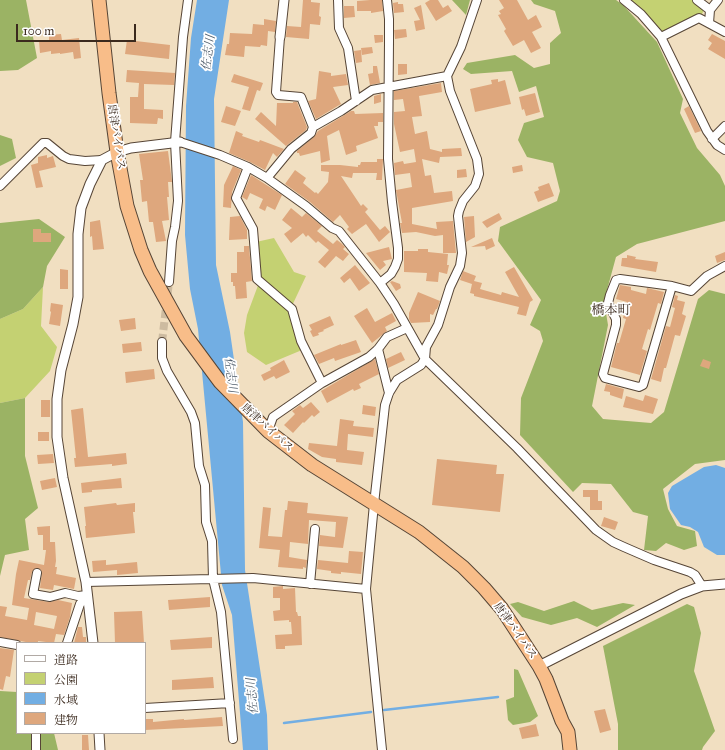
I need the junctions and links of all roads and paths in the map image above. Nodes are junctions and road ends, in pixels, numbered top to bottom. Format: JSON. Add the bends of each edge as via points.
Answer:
{"nodes":[{"id":1,"x":99,"y":0,"type":"edge"},
{"id":2,"x":188,"y":0,"type":"edge"},
{"id":3,"x":284,"y":0,"type":"edge"},
{"id":4,"x":338,"y":0,"type":"edge"},
{"id":5,"x":387,"y":0,"type":"edge"},
{"id":6,"x":477,"y":0,"type":"edge"},
{"id":7,"x":624,"y":0,"type":"edge"},
{"id":8,"x":697,"y":0,"type":"edge"},
{"id":9,"x":718,"y":0,"type":"edge"},
{"id":10,"x":710,"y":10,"type":"junction"},
{"id":11,"x":710,"y":23,"type":"junction"},
{"id":12,"x":725,"y":32,"type":"edge"},
{"id":13,"x":280,"y":36,"type":"joint"},
{"id":14,"x":661,"y":37,"type":"junction"},
{"id":15,"x":447,"y":76,"type":"junction"},
{"id":16,"x":388,"y":87,"type":"junction"},
{"id":17,"x":356,"y":101,"type":"junction"},
{"id":18,"x":313,"y":127,"type":"junction"},
{"id":19,"x":724,"y":129,"type":"edge"},
{"id":20,"x":712,"y":139,"type":"junction"},
{"id":21,"x":178,"y":142,"type":"junction"},
{"id":22,"x":725,"y":150,"type":"edge"},
{"id":23,"x":117,"y":152,"type":"junction"},
{"id":24,"x":102,"y":160,"type":"junction"},
{"id":25,"x":248,"y":167,"type":"junction"},
{"id":26,"x":267,"y":178,"type":"junction"},
{"id":27,"x":0,"y":186,"type":"edge"},
{"id":28,"x":725,"y":266,"type":"edge"},
{"id":29,"x":169,"y":282,"type":"tunnel mouth"},
{"id":30,"x":380,"y":283,"type":"junction"},
{"id":31,"x":672,"y":286,"type":"junction"},
{"id":32,"x":407,"y":328,"type":"junction"},
{"id":33,"x":162,"y":342,"type":"tunnel mouth"},
{"id":34,"x":378,"y":349,"type":"junction"},
{"id":35,"x":425,"y":359,"type":"junction"},
{"id":36,"x":322,"y":383,"type":"junction"},
{"id":37,"x":389,"y":394,"type":"junction"},
{"id":38,"x":263,"y":427,"type":"junction"},
{"id":39,"x":374,"y":504,"type":"junction"},
{"id":40,"x":315,"y":529,"type":"dead end"},
{"id":41,"x":37,"y":573,"type":"dead end"},
{"id":42,"x":213,"y":579,"type":"junction"},
{"id":43,"x":86,"y":582,"type":"junction"},
{"id":44,"x":310,"y":584,"type":"junction"},
{"id":45,"x":725,"y":584,"type":"edge"},
{"id":46,"x":702,"y":586,"type":"junction"},
{"id":47,"x":366,"y":589,"type":"junction"},
{"id":48,"x":87,"y":595,"type":"junction"},
{"id":49,"x":0,"y":642,"type":"edge"},
{"id":50,"x":67,"y":642,"type":"edge"},
{"id":51,"x":93,"y":642,"type":"edge"},
{"id":52,"x":16,"y":645,"type":"edge"},
{"id":53,"x":539,"y":666,"type":"junction"},
{"id":54,"x":230,"y":703,"type":"junction"},
{"id":55,"x":146,"y":708,"type":"edge"},
{"id":56,"x":562,"y":721,"type":"junction"},
{"id":57,"x":36,"y":734,"type":"edge"},
{"id":58,"x":99,"y":734,"type":"edge"},
{"id":59,"x":233,"y":739,"type":"dead end"},
{"id":60,"x":36,"y":750,"type":"edge"},
{"id":61,"x":100,"y":750,"type":"edge"},
{"id":62,"x":382,"y":750,"type":"edge"},
{"id":63,"x":564,"y":750,"type":"edge"},
{"id":64,"x":570,"y":750,"type":"edge"}],
"edges":[{"from":1,"to":23,"type":"highway","name":"唐津バイパス"},
{"from":2,"to":21,"type":"street","via":[[183,37]]},
{"from":3,"to":13,"type":"street"},
{"from":4,"to":17,"type":"street","via":[[339,28],[348,48]]},
{"from":5,"to":16,"type":"street"},
{"from":6,"to":15,"type":"street","via":[[461,47]]},
{"from":7,"to":14,"type":"street","via":[[641,14]]},
{"from":8,"to":10,"type":"street"},
{"from":9,"to":10,"type":"street"},
{"from":10,"to":11,"type":"street"},
{"from":11,"to":12,"type":"street"},
{"from":11,"to":14,"type":"street","via":[[699,18]]},
{"from":13,"to":18,"type":"street","via":[[276,92],[278,95],[301,97]]},
{"from":14,"to":20,"type":"street"},
{"from":15,"to":16,"type":"street"},
{"from":15,"to":35,"type":"street","via":[[477,159],[479,174],[475,186],[463,201],[459,211],[462,253],[460,266],[450,287],[438,325],[426,347]]},
{"from":16,"to":17,"type":"street","via":[[372,90]]},
{"from":16,"to":30,"type":"street","via":[[388,159],[398,259],[391,274]]},
{"from":17,"to":18,"type":"street"},
{"from":18,"to":26,"type":"street","via":[[311,134],[291,149]]},
{"from":19,"to":20,"type":"street"},
{"from":20,"to":22,"type":"street"},
{"from":21,"to":23,"type":"street"},
{"from":21,"to":25,"type":"street"},
{"from":21,"to":29,"type":"street","via":[[178,201]]},
{"from":23,"to":24,"type":"street"},
{"from":23,"to":38,"type":"highway","name":"唐津バイパス","via":[[127,206],[140,250],[150,271],[186,336],[220,382]]},
{"from":24,"to":27,"type":"street","via":[[69,159],[46,143],[42,143]]},
{"from":24,"to":43,"type":"street","via":[[81,208],[78,234],[78,297],[57,399],[57,437]]},
{"from":25,"to":26,"type":"street"},
{"from":25,"to":36,"type":"street","via":[[236,198],[253,229],[257,279],[292,309],[301,341]]},
{"from":26,"to":30,"type":"street","via":[[339,232]]},
{"from":28,"to":31,"type":"street","via":[[707,276],[691,291]]},
{"from":30,"to":32,"type":"street"},
{"from":31,"to":31,"type":"street","via":[[643,385],[640,387],[605,378],[603,374],[616,325],[608,302],[616,280]]},
{"from":32,"to":34,"type":"street","via":[[387,338]]},
{"from":32,"to":35,"type":"street"},
{"from":33,"to":42,"type":"street","via":[[162,358],[167,371],[195,423],[205,485],[206,522],[212,541]]},
{"from":34,"to":36,"type":"street","via":[[369,357]]},
{"from":34,"to":37,"type":"street"},
{"from":35,"to":37,"type":"street","via":[[421,365],[397,380]]},
{"from":35,"to":46,"type":"street","via":[[517,448],[596,530],[624,548],[690,572]]},
{"from":36,"to":38,"type":"street","via":[[273,417]]},
{"from":37,"to":39,"type":"street","via":[[385,405]]},
{"from":38,"to":39,"type":"highway","name":"唐津バイパス","via":[[312,465]]},
{"from":39,"to":47,"type":"street"},
{"from":39,"to":53,"type":"highway","name":"唐津バイパス","via":[[419,532],[463,567],[502,609]]},
{"from":40,"to":44,"type":"street"},
{"from":41,"to":48,"type":"street","via":[[34,594],[50,597],[65,593]]},
{"from":42,"to":43,"type":"street"},
{"from":42,"to":44,"type":"street","via":[[252,578]]},
{"from":42,"to":54,"type":"street","via":[[221,612]]},
{"from":43,"to":48,"type":"street"},
{"from":44,"to":47,"type":"street"},
{"from":45,"to":46,"type":"street"},
{"from":46,"to":53,"type":"street","via":[[681,594]]},
{"from":47,"to":62,"type":"street"},
{"from":48,"to":50,"type":"street","via":[[80,604]]},
{"from":48,"to":51,"type":"street"},
{"from":49,"to":52,"type":"street"},
{"from":53,"to":56,"type":"highway","name":"唐津バイパス"},
{"from":54,"to":55,"type":"street"},
{"from":54,"to":59,"type":"street"},
{"from":56,"to":63,"type":"highway","name":"唐津バイパス"},
{"from":56,"to":64,"type":"highway","name":"唐津バイパス","via":[[568,732]]},
{"from":57,"to":60,"type":"street"},
{"from":58,"to":61,"type":"street"}]}
